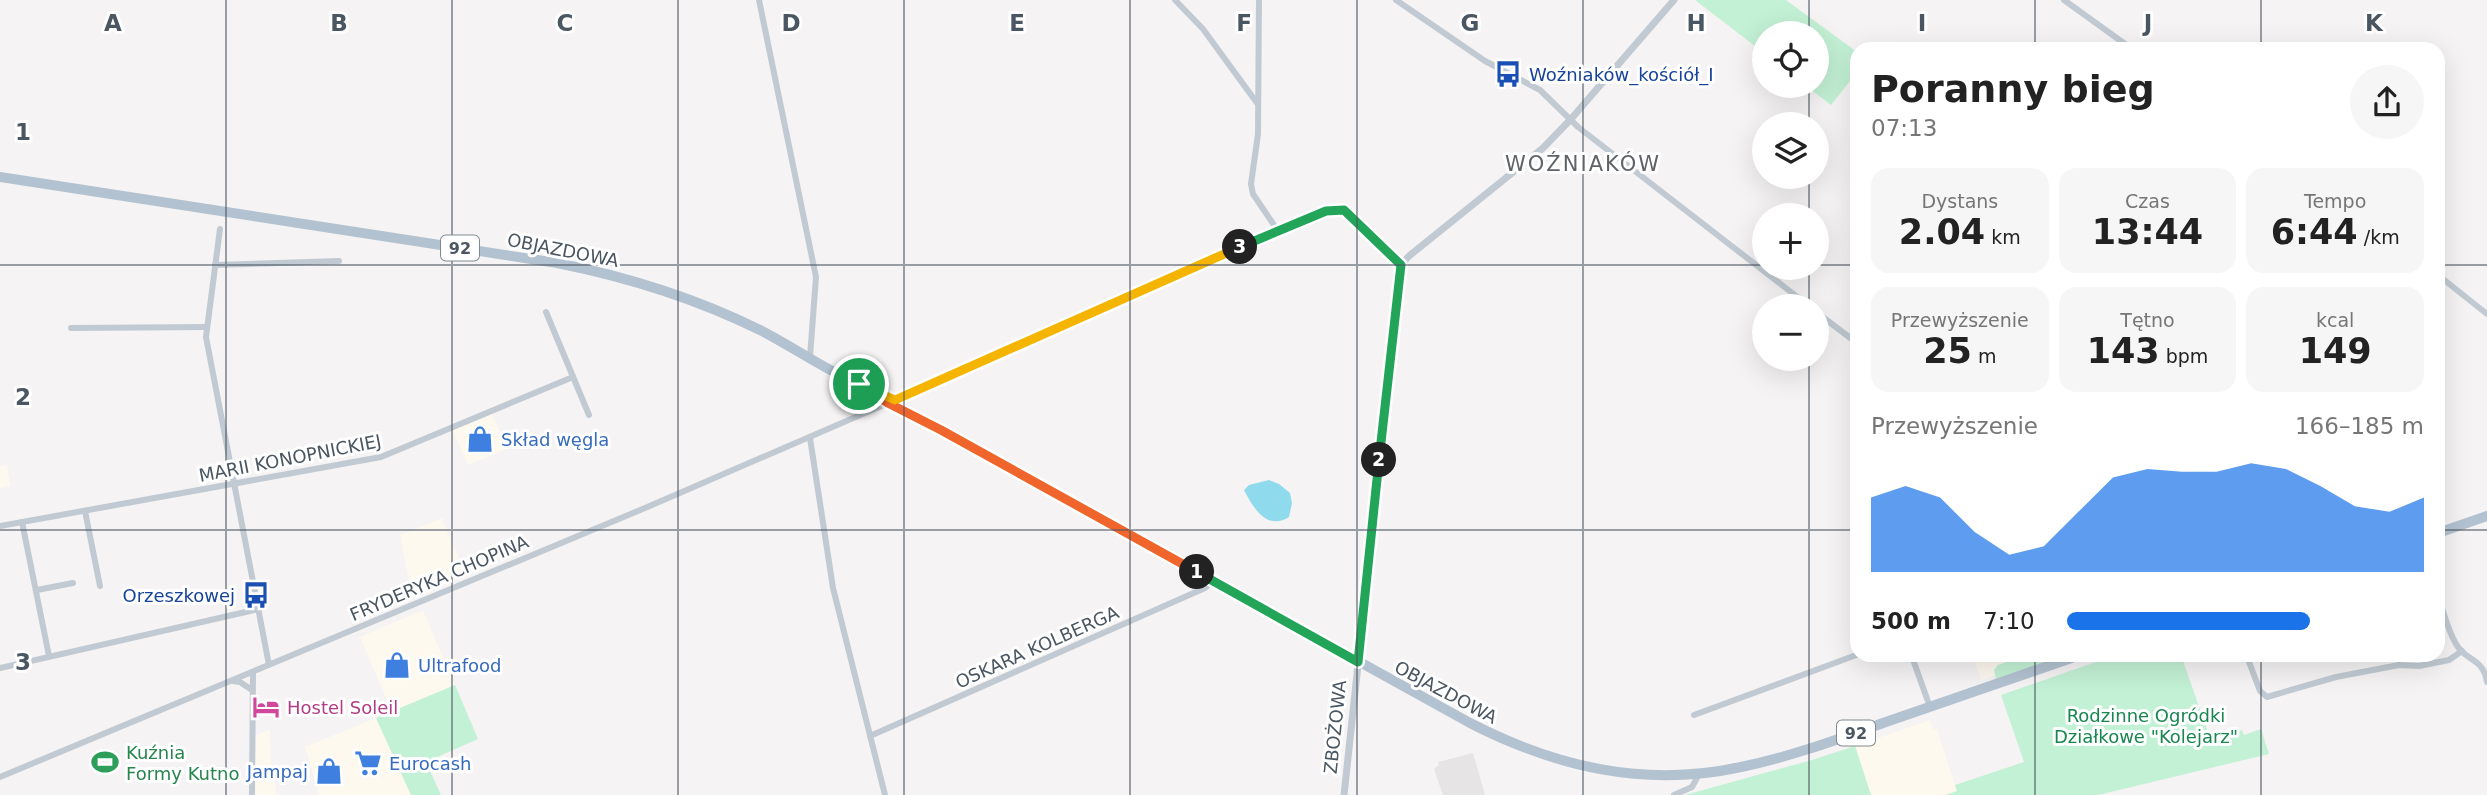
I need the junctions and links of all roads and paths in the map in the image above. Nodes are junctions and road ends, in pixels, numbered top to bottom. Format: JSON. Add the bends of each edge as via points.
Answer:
{"nodes":[{"id":1,"x":759,"y":0,"type":"edge"},
{"id":2,"x":1175,"y":0,"type":"edge"},
{"id":3,"x":1259,"y":0,"type":"edge"},
{"id":4,"x":1396,"y":0,"type":"edge"},
{"id":5,"x":1674,"y":0,"type":"edge"},
{"id":6,"x":2064,"y":0,"type":"edge"},
{"id":7,"x":2122,"y":42,"type":"edge"},
{"id":8,"x":1258,"y":104,"type":"junction"},
{"id":9,"x":1571,"y":120,"type":"junction"},
{"id":10,"x":0,"y":177,"type":"edge"},
{"id":11,"x":0,"y":183,"type":"edge"},
{"id":12,"x":75,"y":190,"type":"junction"},
{"id":13,"x":220,"y":229,"type":"dead end"},
{"id":14,"x":1278,"y":231,"type":"junction"},
{"id":15,"x":339,"y":261,"type":"dead end"},
{"id":16,"x":215,"y":265,"type":"junction"},
{"id":17,"x":1401,"y":265,"type":"junction"},
{"id":18,"x":2445,"y":281,"type":"edge"},
{"id":19,"x":1794,"y":294,"type":"edge"},
{"id":20,"x":546,"y":312,"type":"dead end"},
{"id":21,"x":2487,"y":314,"type":"edge"},
{"id":22,"x":1829,"y":322,"type":"edge"},
{"id":23,"x":206,"y":327,"type":"junction"},
{"id":24,"x":71,"y":328,"type":"dead end"},
{"id":25,"x":1850,"y":338,"type":"edge"},
{"id":26,"x":810,"y":357,"type":"junction"},
{"id":27,"x":573,"y":377,"type":"junction"},
{"id":28,"x":892,"y":402,"type":"junction"},
{"id":29,"x":589,"y":415,"type":"dead end"},
{"id":30,"x":810,"y":438,"type":"junction"},
{"id":31,"x":234,"y":484,"type":"junction"},
{"id":32,"x":85,"y":511,"type":"junction"},
{"id":33,"x":2487,"y":516,"type":"edge"},
{"id":34,"x":22,"y":522,"type":"junction"},
{"id":35,"x":0,"y":526,"type":"edge"},
{"id":36,"x":2445,"y":531,"type":"edge"},
{"id":37,"x":1213,"y":581,"type":"junction"},
{"id":38,"x":73,"y":583,"type":"dead end"},
{"id":39,"x":101,"y":585,"type":"dead end"},
{"id":40,"x":37,"y":590,"type":"junction"},
{"id":41,"x":258,"y":609,"type":"junction"},
{"id":42,"x":2445,"y":615,"type":"edge"},
{"id":43,"x":2462,"y":651,"type":"junction"},
{"id":44,"x":49,"y":656,"type":"junction"},
{"id":45,"x":1850,"y":657,"type":"edge"},
{"id":46,"x":2445,"y":661,"type":"edge"},
{"id":47,"x":1358,"y":662,"type":"junction"},
{"id":48,"x":1914,"y":662,"type":"edge"},
{"id":49,"x":2060,"y":662,"type":"edge"},
{"id":50,"x":2249,"y":662,"type":"edge"},
{"id":51,"x":2439,"y":662,"type":"edge"},
{"id":52,"x":269,"y":665,"type":"junction"},
{"id":53,"x":0,"y":668,"type":"edge"},
{"id":54,"x":253,"y":672,"type":"junction"},
{"id":55,"x":231,"y":681,"type":"junction"},
{"id":56,"x":2487,"y":682,"type":"edge"},
{"id":57,"x":253,"y":690,"type":"junction"},
{"id":58,"x":1930,"y":707,"type":"junction"},
{"id":59,"x":1694,"y":715,"type":"dead end"},
{"id":60,"x":870,"y":736,"type":"junction"},
{"id":61,"x":1699,"y":774,"type":"junction"},
{"id":62,"x":0,"y":777,"type":"edge"},
{"id":63,"x":252,"y":795,"type":"edge"},
{"id":64,"x":885,"y":795,"type":"edge"},
{"id":65,"x":1344,"y":795,"type":"edge"},
{"id":66,"x":1674,"y":795,"type":"edge"}],
"edges":[{"from":1,"to":26,"type":"street","via":[[816,277]]},
{"from":2,"to":8,"type":"street","via":[[1203,29]]},
{"from":3,"to":8,"type":"street"},
{"from":4,"to":9,"type":"street","via":[[1485,61],[1540,90]]},
{"from":5,"to":9,"type":"street"},
{"from":6,"to":7,"type":"street"},
{"from":8,"to":14,"type":"street","via":[[1251,184]]},
{"from":9,"to":17,"type":"street"},
{"from":9,"to":19,"type":"street"},
{"from":10,"to":12,"type":"main road","name":"OBJAZDOWA","number":"92"},
{"from":11,"to":12,"type":"main road","name":"OBJAZDOWA","number":"92"},
{"from":12,"to":26,"type":"main road","name":"OBJAZDOWA","number":"92","via":[[579,267],[702,304]]},
{"from":13,"to":16,"type":"street"},
{"from":14,"to":17,"type":"street","name":"FRYDERYKA CHOPINA","via":[[1326,211],[1344,210]]},
{"from":14,"to":28,"type":"street","name":"FRYDERYKA CHOPINA"},
{"from":15,"to":16,"type":"street"},
{"from":16,"to":23,"type":"street"},
{"from":17,"to":47,"type":"street","name":"ZBOŻOWA"},
{"from":18,"to":21,"type":"street"},
{"from":20,"to":27,"type":"street"},
{"from":22,"to":25,"type":"street"},
{"from":23,"to":24,"type":"street"},
{"from":23,"to":31,"type":"street"},
{"from":26,"to":28,"type":"main road","name":"OBJAZDOWA","number":"92"},
{"from":27,"to":29,"type":"street"},
{"from":27,"to":31,"type":"street","name":"MARII KONOPNICKIEJ","via":[[381,457]]},
{"from":28,"to":30,"type":"street","name":"FRYDERYKA CHOPINA"},
{"from":28,"to":37,"type":"main road","name":"OBJAZDOWA","number":"92"},
{"from":30,"to":52,"type":"street","name":"FRYDERYKA CHOPINA"},
{"from":30,"to":60,"type":"street","via":[[832,588]]},
{"from":31,"to":32,"type":"street","name":"MARII KONOPNICKIEJ"},
{"from":31,"to":41,"type":"street"},
{"from":32,"to":34,"type":"street","name":"MARII KONOPNICKIEJ"},
{"from":32,"to":39,"type":"street"},
{"from":33,"to":36,"type":"main road"},
{"from":34,"to":35,"type":"street","name":"MARII KONOPNICKIEJ"},
{"from":34,"to":40,"type":"street"},
{"from":37,"to":47,"type":"main road","name":"OBJAZDOWA","number":"92"},
{"from":37,"to":60,"type":"street","name":"OSKARA KOLBERGA"},
{"from":38,"to":40,"type":"street"},
{"from":40,"to":44,"type":"street"},
{"from":41,"to":44,"type":"street"},
{"from":41,"to":52,"type":"street"},
{"from":42,"to":43,"type":"street"},
{"from":43,"to":46,"type":"street"},
{"from":43,"to":56,"type":"street","via":[[2483,666]]},
{"from":44,"to":53,"type":"street"},
{"from":45,"to":59,"type":"street"},
{"from":47,"to":61,"type":"main road","name":"OBJAZDOWA","number":"92","via":[[1499,738],[1565,763],[1649,775]]},
{"from":47,"to":65,"type":"street","name":"ZBOŻOWA"},
{"from":48,"to":58,"type":"street"},
{"from":49,"to":58,"type":"main road","number":"92"},
{"from":50,"to":51,"type":"street","via":[[2267,697],[2336,677]]},
{"from":52,"to":54,"type":"street","name":"FRYDERYKA CHOPINA"},
{"from":54,"to":55,"type":"street","name":"FRYDERYKA CHOPINA"},
{"from":54,"to":57,"type":"street"},
{"from":55,"to":57,"type":"street"},
{"from":55,"to":62,"type":"street","name":"FRYDERYKA CHOPINA"},
{"from":57,"to":63,"type":"street"},
{"from":58,"to":61,"type":"main road","number":"92","via":[[1782,757]]},
{"from":60,"to":64,"type":"street"},
{"from":61,"to":66,"type":"street","via":[[1692,787]]}]}
